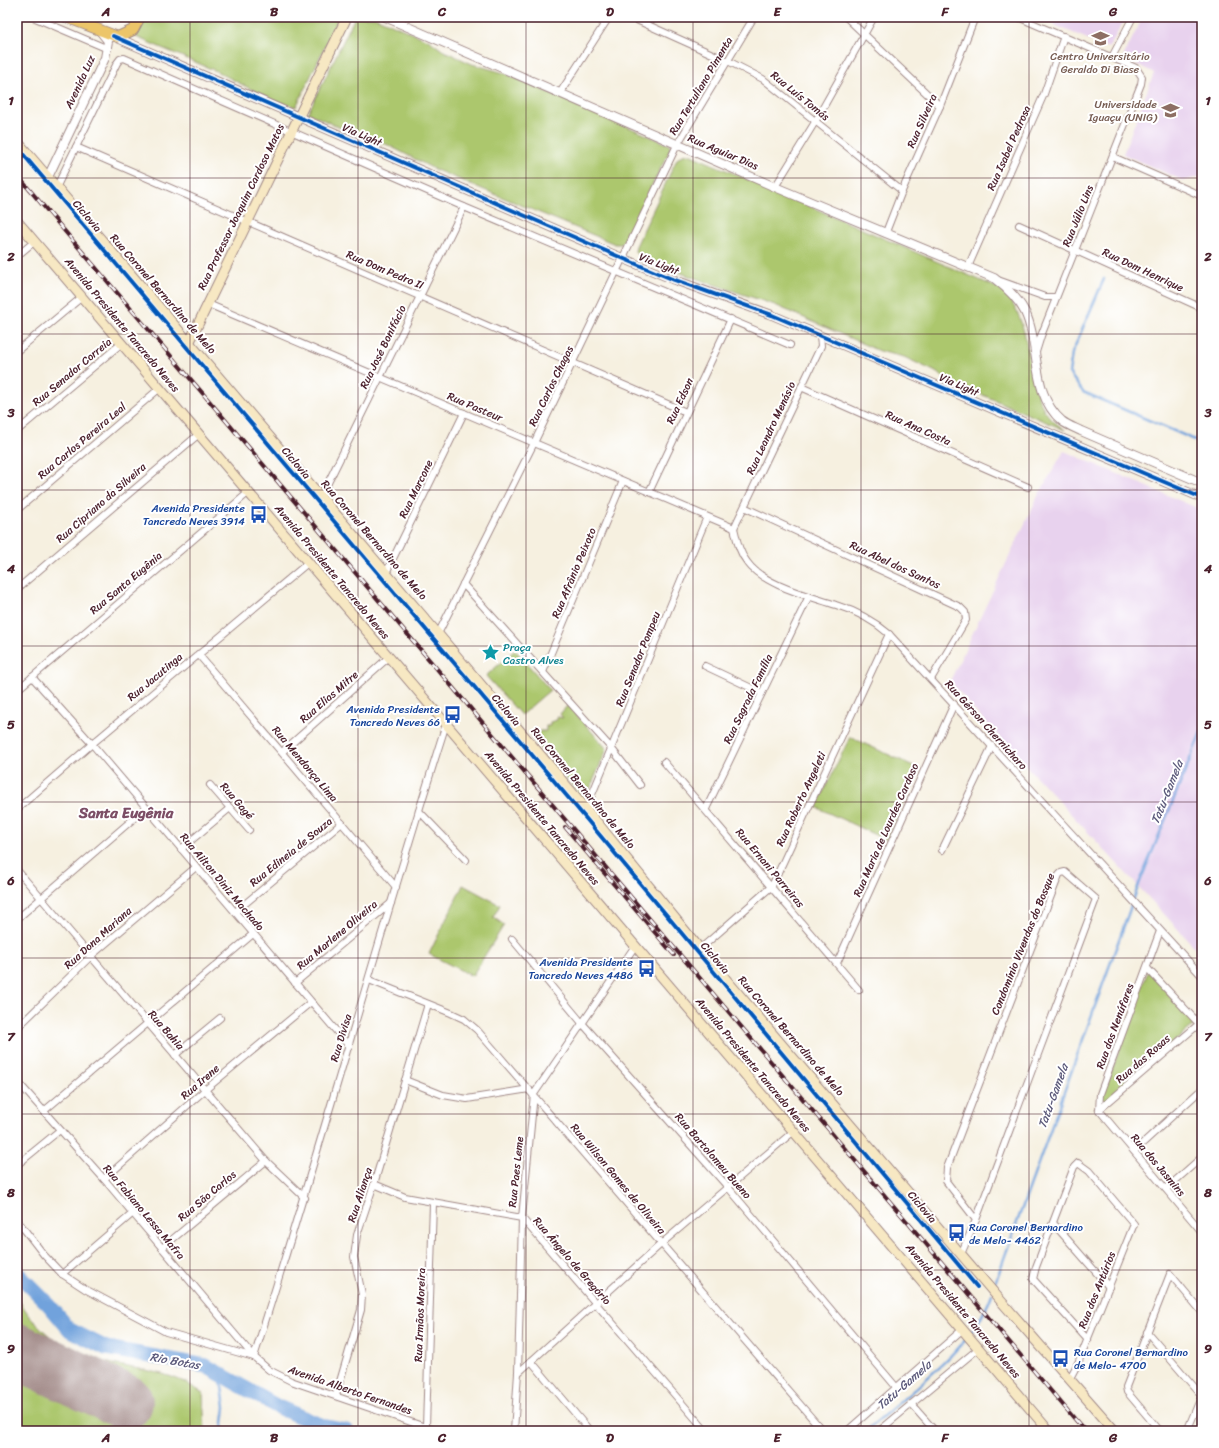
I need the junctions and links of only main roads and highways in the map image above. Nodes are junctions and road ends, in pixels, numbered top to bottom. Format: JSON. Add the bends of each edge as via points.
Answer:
{"nodes":[{"id":1,"x":66,"y":17,"type":"edge"},
{"id":2,"x":74,"y":17,"type":"edge"},
{"id":3,"x":88,"y":17,"type":"edge"},
{"id":4,"x":140,"y":17,"type":"edge"},
{"id":5,"x":347,"y":17,"type":"edge"},
{"id":6,"x":17,"y":141,"type":"edge"},
{"id":7,"x":17,"y":220,"type":"edge"},
{"id":8,"x":189,"y":343,"type":"junction"},
{"id":9,"x":1050,"y":1431,"type":"edge"},
{"id":10,"x":1115,"y":1431,"type":"edge"}],
"edges":[{"from":1,"to":4,"type":"main road","name":"Via Light","via":[[121,37],[131,32]]},
{"from":2,"to":3,"type":"main road"},
{"from":5,"to":8,"type":"main road","name":"Rua Professor Joaquim Cardoso Matos"},
{"from":6,"to":8,"type":"main road","name":"Rua Coronel Bernardino de Melo"},
{"from":7,"to":9,"type":"main road","name":"Avenida Presidente Tancredo Neves"},
{"from":8,"to":10,"type":"main road","name":"Rua Coronel Bernardino de Melo","via":[[586,809],[700,949]]}]}
